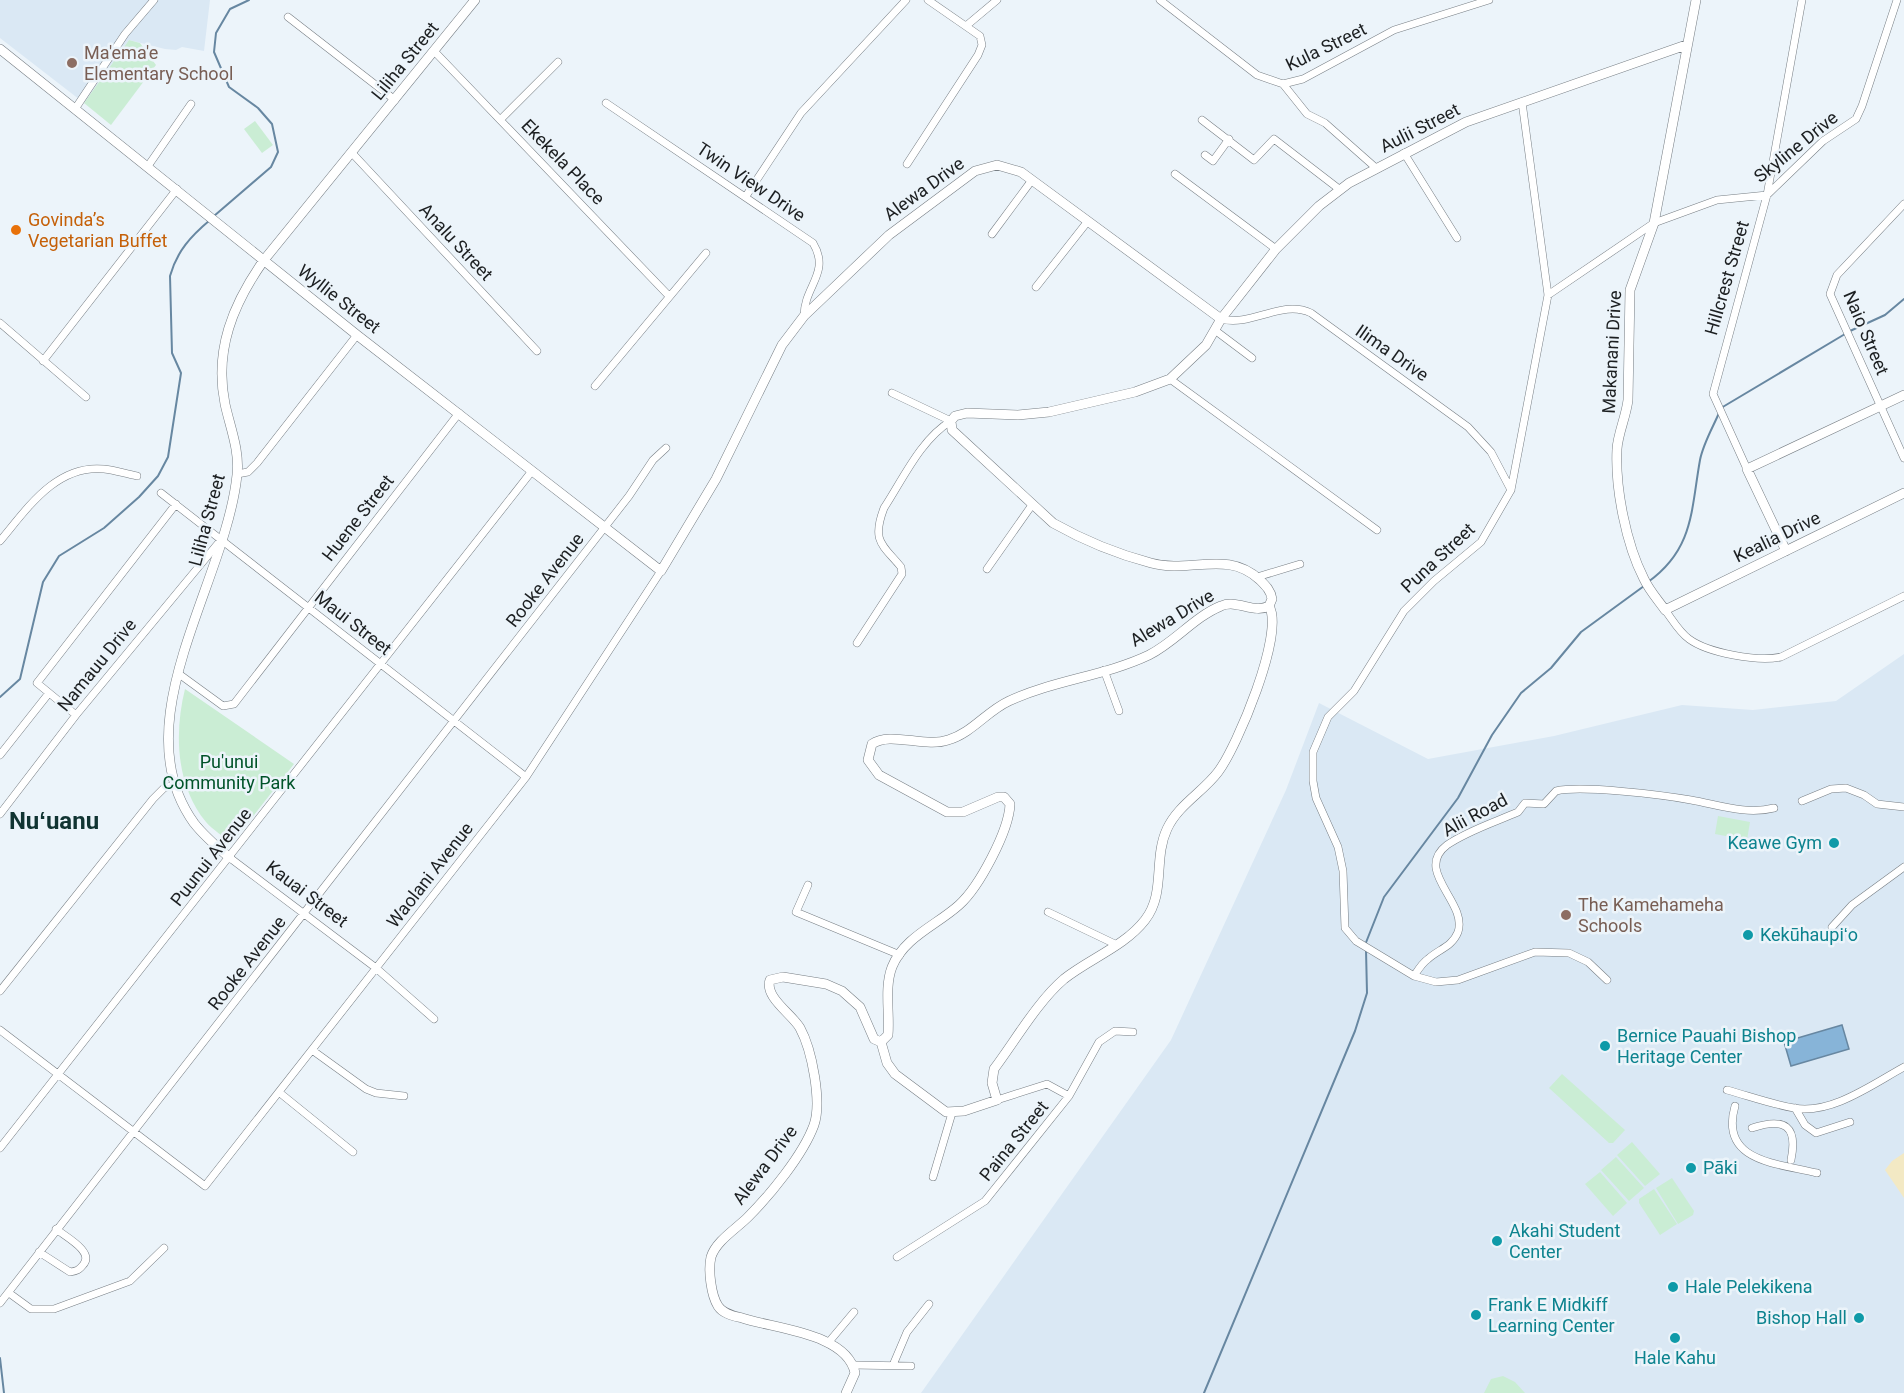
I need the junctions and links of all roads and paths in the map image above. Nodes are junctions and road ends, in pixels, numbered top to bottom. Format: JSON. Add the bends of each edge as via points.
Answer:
{"nodes":[{"id":1,"x":153,"y":0,"type":"edge"},
{"id":2,"x":475,"y":0,"type":"edge"},
{"id":3,"x":906,"y":0,"type":"edge"},
{"id":4,"x":928,"y":0,"type":"edge"},
{"id":5,"x":998,"y":0,"type":"edge"},
{"id":6,"x":1160,"y":0,"type":"edge"},
{"id":7,"x":1489,"y":0,"type":"edge"},
{"id":8,"x":1696,"y":0,"type":"edge"},
{"id":9,"x":1802,"y":0,"type":"edge"},
{"id":10,"x":1897,"y":0,"type":"edge"},
{"id":11,"x":288,"y":17,"type":"dead end"},
{"id":12,"x":966,"y":26,"type":"junction"},
{"id":13,"x":1686,"y":45,"type":"junction"},
{"id":14,"x":0,"y":49,"type":"edge"},
{"id":15,"x":434,"y":51,"type":"junction"},
{"id":16,"x":558,"y":62,"type":"dead end"},
{"id":17,"x":1283,"y":84,"type":"junction"},
{"id":18,"x":395,"y":100,"type":"junction"},
{"id":19,"x":1522,"y":102,"type":"junction"},
{"id":20,"x":191,"y":104,"type":"dead end"},
{"id":21,"x":606,"y":104,"type":"dead end"},
{"id":22,"x":75,"y":109,"type":"junction"},
{"id":23,"x":501,"y":118,"type":"junction"},
{"id":24,"x":1202,"y":120,"type":"dead end"},
{"id":25,"x":1229,"y":139,"type":"junction"},
{"id":26,"x":352,"y":153,"type":"junction"},
{"id":27,"x":1404,"y":153,"type":"junction"},
{"id":28,"x":1205,"y":155,"type":"dead end"},
{"id":29,"x":907,"y":164,"type":"dead end"},
{"id":30,"x":148,"y":166,"type":"junction"},
{"id":31,"x":1376,"y":168,"type":"junction"},
{"id":32,"x":1175,"y":174,"type":"dead end"},
{"id":33,"x":1032,"y":180,"type":"junction"},
{"id":34,"x":177,"y":189,"type":"junction"},
{"id":35,"x":1339,"y":189,"type":"junction"},
{"id":36,"x":1767,"y":195,"type":"junction"},
{"id":37,"x":746,"y":196,"type":"junction"},
{"id":38,"x":1904,"y":204,"type":"edge"},
{"id":39,"x":1088,"y":221,"type":"junction"},
{"id":40,"x":1654,"y":223,"type":"junction"},
{"id":41,"x":992,"y":234,"type":"dead end"},
{"id":42,"x":1457,"y":238,"type":"dead end"},
{"id":43,"x":1276,"y":249,"type":"junction"},
{"id":44,"x":706,"y":253,"type":"dead end"},
{"id":45,"x":264,"y":260,"type":"junction"},
{"id":46,"x":1036,"y":287,"type":"dead end"},
{"id":47,"x":1548,"y":295,"type":"junction"},
{"id":48,"x":669,"y":296,"type":"junction"},
{"id":49,"x":804,"y":316,"type":"junction"},
{"id":50,"x":1221,"y":320,"type":"junction"},
{"id":51,"x":0,"y":323,"type":"edge"},
{"id":52,"x":1216,"y":331,"type":"junction"},
{"id":53,"x":357,"y":335,"type":"junction"},
{"id":54,"x":537,"y":351,"type":"dead end"},
{"id":55,"x":1252,"y":358,"type":"dead end"},
{"id":56,"x":44,"y":360,"type":"junction"},
{"id":57,"x":1170,"y":379,"type":"junction"},
{"id":58,"x":595,"y":386,"type":"dead end"},
{"id":59,"x":892,"y":393,"type":"dead end"},
{"id":60,"x":1904,"y":395,"type":"edge"},
{"id":61,"x":86,"y":397,"type":"dead end"},
{"id":62,"x":1881,"y":405,"type":"junction"},
{"id":63,"x":459,"y":413,"type":"junction"},
{"id":64,"x":951,"y":421,"type":"junction"},
{"id":65,"x":666,"y":448,"type":"dead end"},
{"id":66,"x":1904,"y":458,"type":"edge"},
{"id":67,"x":1747,"y":469,"type":"junction"},
{"id":68,"x":532,"y":471,"type":"junction"},
{"id":69,"x":237,"y":474,"type":"junction"},
{"id":70,"x":137,"y":476,"type":"dead end"},
{"id":71,"x":1511,"y":490,"type":"junction"},
{"id":72,"x":161,"y":493,"type":"dead end"},
{"id":73,"x":1904,"y":493,"type":"edge"},
{"id":74,"x":176,"y":504,"type":"junction"},
{"id":75,"x":1032,"y":505,"type":"junction"},
{"id":76,"x":605,"y":527,"type":"junction"},
{"id":77,"x":1377,"y":530,"type":"dead end"},
{"id":78,"x":221,"y":539,"type":"junction"},
{"id":79,"x":0,"y":541,"type":"edge"},
{"id":80,"x":1786,"y":551,"type":"junction"},
{"id":81,"x":1300,"y":564,"type":"dead end"},
{"id":82,"x":987,"y":569,"type":"dead end"},
{"id":83,"x":661,"y":571,"type":"junction"},
{"id":84,"x":1257,"y":577,"type":"junction"},
{"id":85,"x":1904,"y":596,"type":"edge"},
{"id":86,"x":309,"y":606,"type":"junction"},
{"id":87,"x":1269,"y":606,"type":"junction"},
{"id":88,"x":1665,"y":610,"type":"junction"},
{"id":89,"x":857,"y":643,"type":"dead end"},
{"id":90,"x":381,"y":664,"type":"junction"},
{"id":91,"x":1104,"y":670,"type":"junction"},
{"id":92,"x":179,"y":674,"type":"junction"},
{"id":93,"x":49,"y":693,"type":"junction"},
{"id":94,"x":1119,"y":711,"type":"dead end"},
{"id":95,"x":76,"y":715,"type":"junction"},
{"id":96,"x":455,"y":720,"type":"junction"},
{"id":97,"x":0,"y":755,"type":"edge"},
{"id":98,"x":526,"y":777,"type":"junction"},
{"id":99,"x":175,"y":784,"type":"junction"},
{"id":100,"x":1802,"y":801,"type":"dead end"},
{"id":101,"x":1904,"y":807,"type":"edge"},
{"id":102,"x":1774,"y":808,"type":"dead end"},
{"id":103,"x":0,"y":814,"type":"edge"},
{"id":104,"x":230,"y":858,"type":"junction"},
{"id":105,"x":1904,"y":867,"type":"edge"},
{"id":106,"x":808,"y":885,"type":"dead end"},
{"id":107,"x":1048,"y":912,"type":"dead end"},
{"id":108,"x":306,"y":913,"type":"junction"},
{"id":109,"x":1832,"y":927,"type":"dead end"},
{"id":110,"x":1115,"y":944,"type":"junction"},
{"id":111,"x":900,"y":955,"type":"junction"},
{"id":112,"x":376,"y":968,"type":"junction"},
{"id":113,"x":1414,"y":976,"type":"junction"},
{"id":114,"x":1606,"y":980,"type":"dead end"},
{"id":115,"x":0,"y":991,"type":"edge"},
{"id":116,"x":434,"y":1019,"type":"dead end"},
{"id":117,"x":0,"y":1030,"type":"edge"},
{"id":118,"x":1133,"y":1032,"type":"dead end"},
{"id":119,"x":881,"y":1042,"type":"junction"},
{"id":120,"x":312,"y":1050,"type":"junction"},
{"id":121,"x":1904,"y":1067,"type":"edge"},
{"id":122,"x":59,"y":1076,"type":"junction"},
{"id":123,"x":1727,"y":1090,"type":"dead end"},
{"id":124,"x":280,"y":1093,"type":"junction"},
{"id":125,"x":404,"y":1096,"type":"dead end"},
{"id":126,"x":1069,"y":1096,"type":"junction"},
{"id":127,"x":997,"y":1100,"type":"junction"},
{"id":128,"x":1735,"y":1106,"type":"dead end"},
{"id":129,"x":1795,"y":1108,"type":"junction"},
{"id":130,"x":952,"y":1113,"type":"junction"},
{"id":131,"x":1850,"y":1122,"type":"dead end"},
{"id":132,"x":1752,"y":1128,"type":"dead end"},
{"id":133,"x":133,"y":1130,"type":"junction"},
{"id":134,"x":0,"y":1148,"type":"edge"},
{"id":135,"x":353,"y":1152,"type":"dead end"},
{"id":136,"x":1791,"y":1160,"type":"dead end"},
{"id":137,"x":1817,"y":1173,"type":"dead end"},
{"id":138,"x":933,"y":1177,"type":"dead end"},
{"id":139,"x":56,"y":1229,"type":"junction"},
{"id":140,"x":164,"y":1248,"type":"dead end"},
{"id":141,"x":39,"y":1252,"type":"junction"},
{"id":142,"x":897,"y":1257,"type":"dead end"},
{"id":143,"x":9,"y":1293,"type":"junction"},
{"id":144,"x":0,"y":1303,"type":"edge"},
{"id":145,"x":929,"y":1304,"type":"dead end"},
{"id":146,"x":854,"y":1312,"type":"dead end"},
{"id":147,"x":828,"y":1343,"type":"junction"},
{"id":148,"x":853,"y":1365,"type":"junction"},
{"id":149,"x":893,"y":1365,"type":"junction"},
{"id":150,"x":911,"y":1366,"type":"dead end"},
{"id":151,"x":846,"y":1393,"type":"edge"}],
"edges":[{"from":1,"to":22,"type":"street"},
{"from":2,"to":15,"type":"street","name":"Liliha Street"},
{"from":3,"to":37,"type":"street","via":[[801,113]]},
{"from":4,"to":12,"type":"street"},
{"from":5,"to":12,"type":"street"},
{"from":6,"to":17,"type":"street","name":"Kula Street","via":[[1257,75]]},
{"from":7,"to":17,"type":"street","name":"Kula Street","via":[[1394,30],[1303,79]]},
{"from":8,"to":13,"type":"street","name":"Makanani Drive"},
{"from":9,"to":36,"type":"street","name":"Hillcrest Street"},
{"from":10,"to":36,"type":"street","name":"Skyline Drive","via":[[1856,118],[1823,141]]},
{"from":11,"to":18,"type":"street"},
{"from":12,"to":29,"type":"street","via":[[980,36],[978,56]]},
{"from":13,"to":19,"type":"street","name":"Aulii Street"},
{"from":13,"to":40,"type":"street","name":"Makanani Drive"},
{"from":14,"to":22,"type":"street","name":"Wyllie Street"},
{"from":15,"to":18,"type":"street","name":"Liliha Street"},
{"from":15,"to":23,"type":"street","name":"Ekekela Place"},
{"from":16,"to":23,"type":"street"},
{"from":17,"to":31,"type":"street","via":[[1307,114],[1325,123]]},
{"from":18,"to":26,"type":"street","name":"Liliha Street"},
{"from":19,"to":27,"type":"street","name":"Aulii Street","via":[[1466,122]]},
{"from":19,"to":47,"type":"street","name":"Puna Street"},
{"from":20,"to":30,"type":"street"},
{"from":21,"to":37,"type":"street","name":"Twin View Drive"},
{"from":22,"to":30,"type":"street","name":"Wyllie Street"},
{"from":23,"to":48,"type":"street","name":"Ekekela Place"},
{"from":24,"to":25,"type":"street"},
{"from":25,"to":28,"type":"street","via":[[1214,161]]},
{"from":25,"to":35,"type":"street","via":[[1254,160],[1274,139]]},
{"from":26,"to":45,"type":"street","name":"Liliha Street"},
{"from":26,"to":54,"type":"street","name":"Analu Street"},
{"from":27,"to":31,"type":"street","name":"Aulii Street"},
{"from":27,"to":42,"type":"street"},
{"from":30,"to":34,"type":"street","name":"Wyllie Street"},
{"from":31,"to":35,"type":"street","name":"Aulii Street"},
{"from":32,"to":43,"type":"street"},
{"from":33,"to":39,"type":"street","name":"Alewa Drive"},
{"from":33,"to":41,"type":"street"},
{"from":33,"to":49,"type":"street","name":"Alewa Drive","via":[[997,165],[975,171],[889,235]]},
{"from":34,"to":45,"type":"street","name":"Wyllie Street"},
{"from":34,"to":56,"type":"street"},
{"from":35,"to":43,"type":"street","name":"Aulii Street"},
{"from":36,"to":40,"type":"street","name":"Skyline Drive","via":[[1717,200]]},
{"from":36,"to":67,"type":"street","name":"Hillcrest Street","via":[[1713,394]]},
{"from":37,"to":49,"type":"street","name":"Twin View Drive","via":[[803,235],[818,251],[820,271],[805,301]]},
{"from":38,"to":62,"type":"street","name":"Naio Street","via":[[1837,275],[1830,294]]},
{"from":39,"to":46,"type":"street"},
{"from":39,"to":50,"type":"street","name":"Alewa Drive"},
{"from":40,"to":47,"type":"street","name":"Skyline Drive"},
{"from":40,"to":88,"type":"street","name":"Makanani Drive","via":[[1630,290],[1628,400],[1617,447],[1620,503],[1644,580]]},
{"from":43,"to":50,"type":"street","name":"Aulii Street"},
{"from":44,"to":48,"type":"street"},
{"from":45,"to":53,"type":"street","name":"Wyllie Street"},
{"from":45,"to":69,"type":"street","name":"Liliha Street","via":[[233,312],[223,349],[223,393]]},
{"from":47,"to":71,"type":"street","name":"Puna Street"},
{"from":48,"to":58,"type":"street"},
{"from":49,"to":83,"type":"street","name":"Alewa Drive","via":[[782,345],[720,470]]},
{"from":50,"to":52,"type":"street"},
{"from":50,"to":71,"type":"street","name":"Ilima Drive","via":[[1297,308],[1311,314],[1467,425],[1491,452]]},
{"from":51,"to":56,"type":"street"},
{"from":52,"to":55,"type":"street"},
{"from":52,"to":57,"type":"street"},
{"from":53,"to":63,"type":"street","name":"Wyllie Street"},
{"from":53,"to":69,"type":"street","via":[[257,463],[248,472]]},
{"from":56,"to":61,"type":"street"},
{"from":57,"to":64,"type":"street","via":[[1135,392],[1049,412],[967,413]]},
{"from":57,"to":77,"type":"street"},
{"from":59,"to":64,"type":"street"},
{"from":60,"to":62,"type":"street"},
{"from":62,"to":66,"type":"street","name":"Naio Street"},
{"from":62,"to":67,"type":"street"},
{"from":63,"to":68,"type":"street","name":"Wyllie Street"},
{"from":63,"to":86,"type":"street","name":"Huene Street"},
{"from":64,"to":75,"type":"street","name":"Alewa Drive","via":[[952,430]]},
{"from":64,"to":89,"type":"street","via":[[929,439],[884,508],[880,541],[901,567],[902,574]]},
{"from":65,"to":76,"type":"street","name":"Rooke Avenue"},
{"from":67,"to":80,"type":"street","name":"Hillcrest Street"},
{"from":68,"to":76,"type":"street","name":"Wyllie Street"},
{"from":68,"to":90,"type":"street","name":"Puunui Avenue"},
{"from":69,"to":78,"type":"street","name":"Liliha Street"},
{"from":70,"to":79,"type":"street","via":[[104,468],[60,478]]},
{"from":71,"to":113,"type":"street","name":"Puna Street","via":[[1481,542],[1404,611],[1354,691],[1328,717],[1313,752],[1316,798],[1338,847],[1343,871],[1345,928],[1356,941]]},
{"from":72,"to":74,"type":"street","name":"Maui Street"},
{"from":73,"to":80,"type":"street","name":"Kealia Drive"},
{"from":74,"to":78,"type":"street","name":"Maui Street"},
{"from":74,"to":93,"type":"street","via":[[37,683]]},
{"from":75,"to":82,"type":"street"},
{"from":75,"to":84,"type":"street","name":"Alewa Drive","via":[[1072,533],[1151,563],[1184,567],[1230,563]]},
{"from":76,"to":83,"type":"street","name":"Wyllie Street"},
{"from":76,"to":96,"type":"street","name":"Rooke Avenue"},
{"from":78,"to":86,"type":"street","name":"Maui Street"},
{"from":78,"to":92,"type":"street","name":"Liliha Street"},
{"from":78,"to":95,"type":"street","name":"Namauu Drive"},
{"from":80,"to":88,"type":"street","name":"Kealia Drive"},
{"from":81,"to":84,"type":"street"},
{"from":83,"to":98,"type":"street","name":"Waolani Avenue"},
{"from":84,"to":87,"type":"street","via":[[1271,593]]},
{"from":85,"to":88,"type":"street","name":"Makanani Drive","via":[[1766,661],[1700,647],[1686,638]]},
{"from":86,"to":90,"type":"street","name":"Maui Street"},
{"from":86,"to":92,"type":"street","name":"Huene Street","via":[[234,704],[223,706]]},
{"from":87,"to":91,"type":"street","name":"Alewa Drive","via":[[1260,609],[1237,603],[1222,605],[1150,654]]},
{"from":87,"to":110,"type":"street","via":[[1274,620],[1268,657],[1228,754],[1216,775],[1169,824],[1161,848],[1153,906],[1142,923]]},
{"from":90,"to":96,"type":"street","name":"Maui Street"},
{"from":90,"to":104,"type":"street","name":"Puunui Avenue"},
{"from":91,"to":94,"type":"street"},
{"from":91,"to":111,"type":"street","name":"Alewa Drive","via":[[1010,700],[948,741],[931,744],[884,739],[872,744],[868,760],[879,775],[939,809],[963,812],[999,797],[1010,804],[993,853],[965,898],[912,940]]},
{"from":92,"to":99,"type":"street","name":"Liliha Street","via":[[167,726]]},
{"from":93,"to":95,"type":"street"},
{"from":93,"to":97,"type":"street"},
{"from":95,"to":103,"type":"street","name":"Namauu Drive"},
{"from":96,"to":98,"type":"street","name":"Maui Street"},
{"from":96,"to":108,"type":"street","name":"Rooke Avenue"},
{"from":98,"to":112,"type":"street","name":"Waolani Avenue"},
{"from":99,"to":104,"type":"street","name":"Kauai Street","via":[[195,823]]},
{"from":99,"to":115,"type":"street","via":[[153,799]]},
{"from":100,"to":101,"type":"street","via":[[1831,789],[1846,788],[1877,804]]},
{"from":102,"to":113,"type":"street","name":"Alii Road","via":[[1755,813],[1680,798],[1576,790],[1556,791],[1544,804],[1525,803],[1518,812],[1450,843],[1440,852],[1437,877],[1456,908],[1459,929],[1453,942],[1427,959]]},
{"from":104,"to":108,"type":"street","name":"Kauai Street"},
{"from":104,"to":122,"type":"street","name":"Puunui Avenue"},
{"from":105,"to":109,"type":"street","via":[[1852,905]]},
{"from":106,"to":111,"type":"street","via":[[796,912]]},
{"from":107,"to":110,"type":"street"},
{"from":108,"to":112,"type":"street","name":"Kauai Street"},
{"from":108,"to":133,"type":"street","name":"Rooke Avenue"},
{"from":110,"to":127,"type":"street","via":[[1062,981],[1029,1022],[994,1069],[992,1083]]},
{"from":111,"to":119,"type":"street","name":"Alewa Drive","via":[[890,975],[889,1028]]},
{"from":112,"to":116,"type":"street","name":"Kauai Street"},
{"from":112,"to":120,"type":"street","name":"Waolani Avenue"},
{"from":113,"to":114,"type":"street","via":[[1436,982],[1458,980],[1535,952],[1569,953],[1588,962]]},
{"from":117,"to":122,"type":"street"},
{"from":118,"to":126,"type":"street","name":"Paina Street","via":[[1115,1031],[1100,1042]]},
{"from":119,"to":130,"type":"street","via":[[895,1074]]},
{"from":119,"to":147,"type":"street","name":"Alewa Drive","via":[[874,1040],[860,1007],[842,991],[826,984],[783,977],[770,980],[770,991],[804,1036],[818,1095],[817,1114],[804,1146],[767,1196],[723,1240],[711,1258],[716,1300],[722,1311]]},
{"from":120,"to":124,"type":"street","name":"Waolani Avenue"},
{"from":120,"to":125,"type":"street","via":[[366,1089]]},
{"from":121,"to":129,"type":"street","via":[[1837,1102]]},
{"from":122,"to":133,"type":"street"},
{"from":122,"to":134,"type":"street","name":"Puunui Avenue"},
{"from":123,"to":129,"type":"street"},
{"from":124,"to":133,"type":"street","name":"Waolani Avenue","via":[[205,1186]]},
{"from":124,"to":135,"type":"street"},
{"from":126,"to":127,"type":"street","via":[[1047,1084]]},
{"from":126,"to":142,"type":"street","name":"Paina Street","via":[[984,1201]]},
{"from":127,"to":130,"type":"street"},
{"from":128,"to":137,"type":"street","via":[[1731,1133],[1740,1147],[1767,1163]]},
{"from":129,"to":131,"type":"street","via":[[1805,1125],[1816,1133]]},
{"from":130,"to":138,"type":"street"},
{"from":132,"to":136,"type":"street","via":[[1768,1122],[1786,1126],[1794,1143]]},
{"from":133,"to":139,"type":"street","name":"Rooke Avenue"},
{"from":139,"to":141,"type":"street","name":"Rooke Avenue"},
{"from":139,"to":141,"type":"street","via":[[83,1250],[86,1262],[78,1271],[70,1272]]},
{"from":140,"to":143,"type":"street","via":[[130,1281],[54,1309],[31,1310]]},
{"from":141,"to":143,"type":"street","name":"Rooke Avenue"},
{"from":143,"to":144,"type":"street","name":"Rooke Avenue"},
{"from":145,"to":149,"type":"street","via":[[908,1332]]},
{"from":146,"to":147,"type":"street"},
{"from":147,"to":148,"type":"street","name":"Alewa Drive","via":[[845,1353]]},
{"from":148,"to":149,"type":"street"},
{"from":148,"to":151,"type":"street","via":[[854,1379]]},
{"from":149,"to":150,"type":"street"}]}
